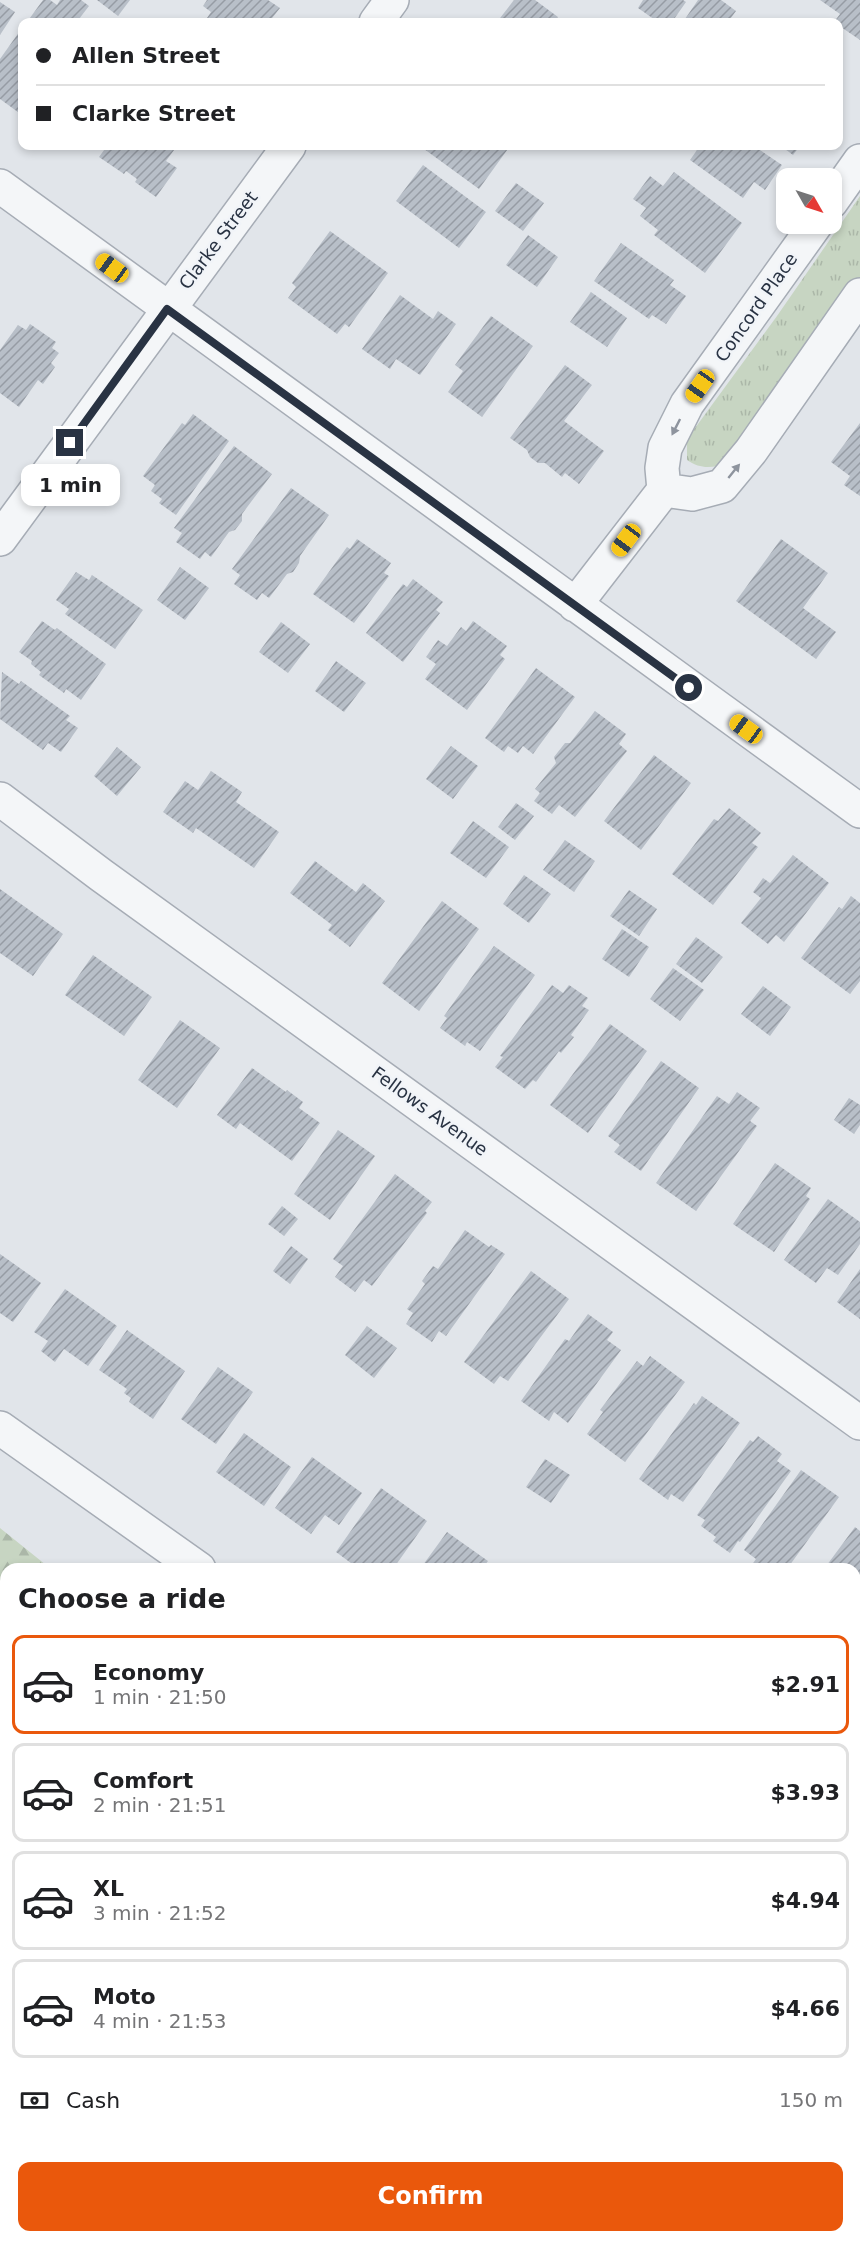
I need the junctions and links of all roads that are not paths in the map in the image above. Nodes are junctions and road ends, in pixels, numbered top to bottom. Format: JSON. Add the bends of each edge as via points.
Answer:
{"nodes":[{"id":1,"x":392,"y":0,"type":"edge"},
{"id":2,"x":379,"y":18,"type":"edge"},
{"id":3,"x":286,"y":150,"type":"edge"},
{"id":4,"x":0,"y":186,"type":"edge"},
{"id":5,"x":809,"y":234,"type":"edge"},
{"id":6,"x":860,"y":295,"type":"edge"},
{"id":7,"x":167,"y":309,"type":"junction"},
{"id":8,"x":663,"y":490,"type":"junction"},
{"id":9,"x":0,"y":540,"type":"edge"},
{"id":10,"x":575,"y":605,"type":"junction"},
{"id":11,"x":0,"y":799,"type":"edge"},
{"id":12,"x":860,"y":811,"type":"edge"},
{"id":13,"x":860,"y":1423,"type":"edge"},
{"id":14,"x":0,"y":1428,"type":"edge"},
{"id":15,"x":191,"y":1563,"type":"edge"}],
"edges":[{"from":1,"to":2,"type":"street"},
{"from":3,"to":7,"type":"street","name":"Clarke Street"},
{"from":4,"to":7,"type":"street"},
{"from":5,"to":8,"type":"street","name":"Concord Place","one_way":true,"via":[[687,404],[665,448]]},
{"from":8,"to":6,"type":"street","one_way":true,"via":[[692,494],[723,486]]},
{"from":7,"to":9,"type":"street","name":"Clarke Street"},
{"from":7,"to":10,"type":"street"},
{"from":8,"to":10,"type":"street"},
{"from":10,"to":12,"type":"street"},
{"from":11,"to":13,"type":"street","name":"Fellows Avenue"},
{"from":14,"to":15,"type":"street"}]}
